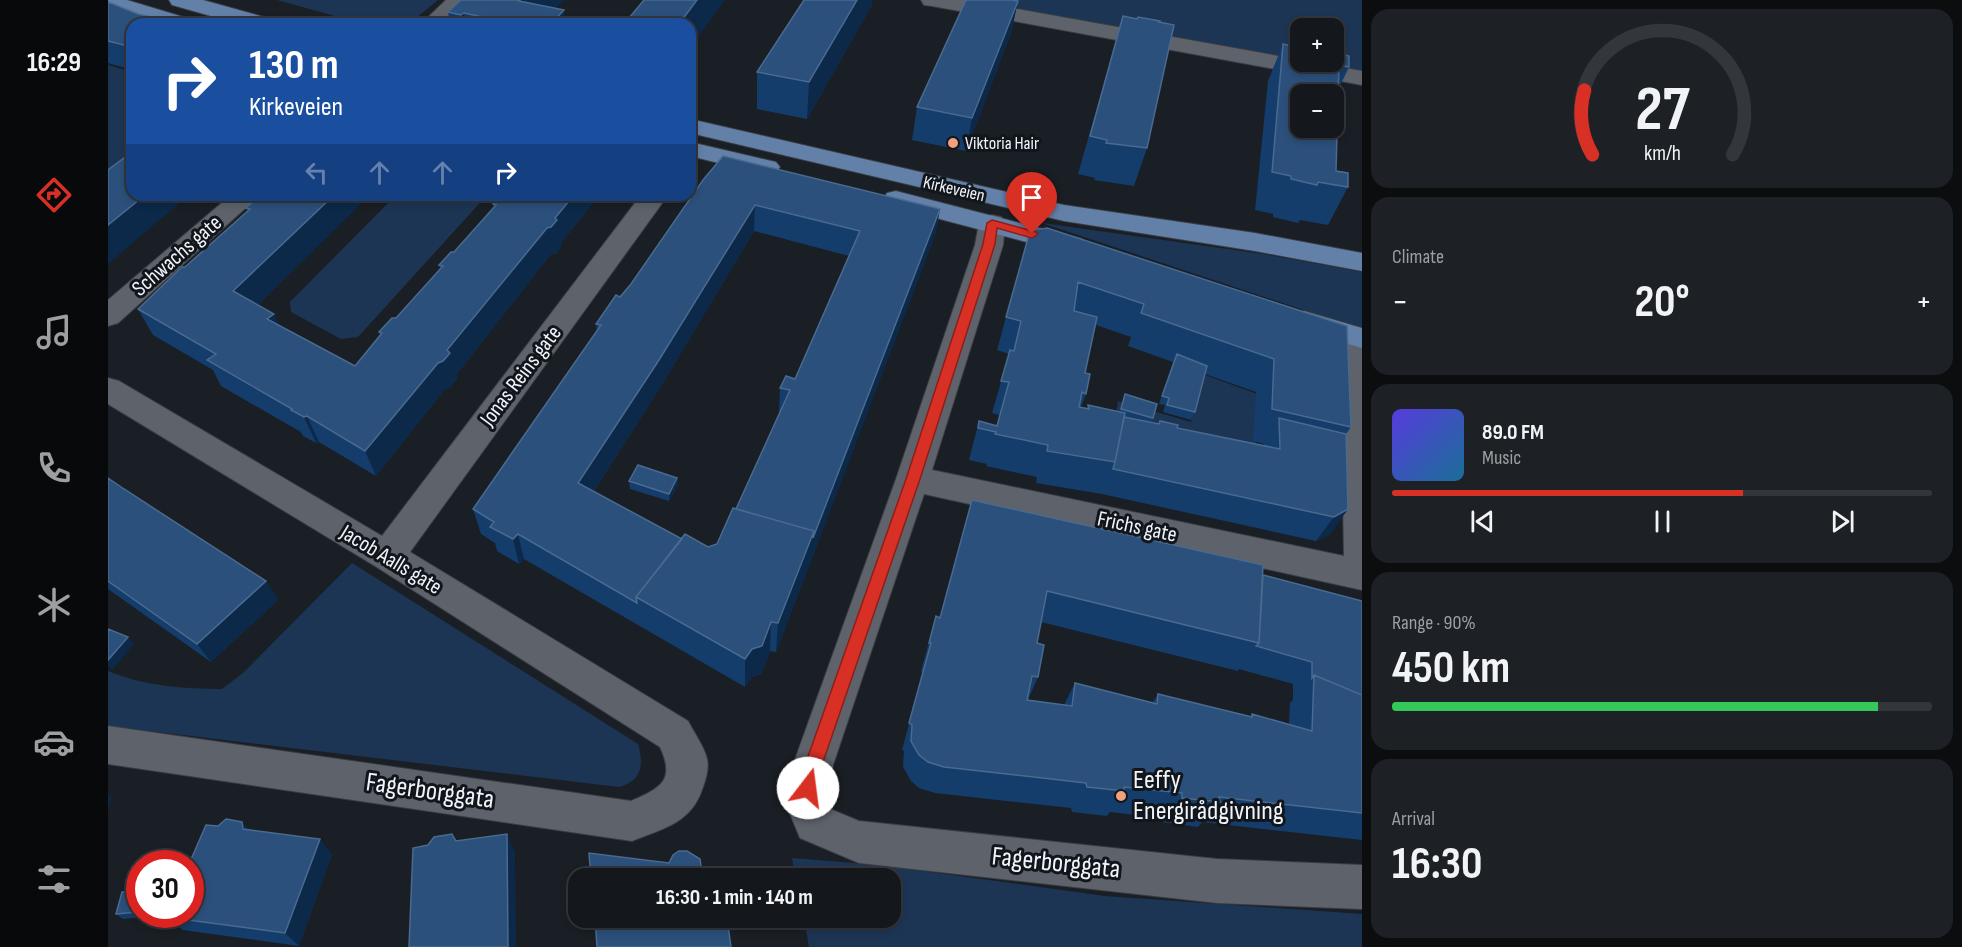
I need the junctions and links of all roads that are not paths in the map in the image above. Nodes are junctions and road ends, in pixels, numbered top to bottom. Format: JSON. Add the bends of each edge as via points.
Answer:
{"nodes":[{"id":1,"x":180,"y":0,"type":"edge"},
{"id":2,"x":458,"y":0,"type":"edge"},
{"id":3,"x":932,"y":0,"type":"edge"},
{"id":4,"x":108,"y":1,"type":"edge"},
{"id":5,"x":163,"y":18,"type":"edge"},
{"id":6,"x":242,"y":18,"type":"edge"},
{"id":7,"x":438,"y":18,"type":"edge"},
{"id":8,"x":1362,"y":78,"type":"edge"},
{"id":9,"x":696,"y":127,"type":"edge"},
{"id":10,"x":696,"y":150,"type":"edge"},
{"id":11,"x":240,"y":201,"type":"edge"},
{"id":12,"x":651,"y":201,"type":"edge"},
{"id":13,"x":992,"y":223,"type":"junction"},
{"id":14,"x":1094,"y":252,"type":"edge"},
{"id":15,"x":1362,"y":262,"type":"edge"},
{"id":16,"x":1281,"y":314,"type":"edge"},
{"id":17,"x":108,"y":316,"type":"edge"},
{"id":18,"x":1359,"y":337,"type":"edge"},
{"id":19,"x":108,"y":389,"type":"edge"},
{"id":20,"x":913,"y":479,"type":"junction"},
{"id":21,"x":387,"y":556,"type":"junction"},
{"id":22,"x":1362,"y":569,"type":"edge"},
{"id":23,"x":1362,"y":575,"type":"edge"},
{"id":24,"x":674,"y":734,"type":"joint"},
{"id":25,"x":108,"y":745,"type":"edge"},
{"id":26,"x":1362,"y":887,"type":"edge"}],
"edges":[{"from":1,"to":6,"type":"main road"},
{"from":2,"to":7,"type":"street"},
{"from":3,"to":8,"type":"street"},
{"from":4,"to":5,"type":"main road"},
{"from":9,"to":15,"type":"main road","name":"Kirkeveien","via":[[1064,213]]},
{"from":10,"to":13,"type":"main road","name":"Kirkeveien"},
{"from":11,"to":17,"type":"street","name":"Schwachs gate"},
{"from":12,"to":21,"type":"street","name":"Jonas Reins gate"},
{"from":13,"to":14,"type":"main road","name":"Kirkeveien"},
{"from":13,"to":20,"type":"street","name":"Fagerborggata","via":[[989,244]]},
{"from":16,"to":18,"type":"main road"},
{"from":18,"to":22,"type":"street"},
{"from":19,"to":21,"type":"street","name":"Jacob Aalls gate"},
{"from":20,"to":23,"type":"street","name":"Frichs gate"},
{"from":20,"to":26,"type":"street","name":"Fagerborggata","via":[[813,765],[807,804],[815,824],[859,842],[1217,881]]},
{"from":21,"to":24,"type":"street","name":"Jacob Aalls gate"},
{"from":24,"to":25,"type":"street","name":"Fagerborggata","via":[[687,760],[681,793],[671,804],[632,821]]}]}
